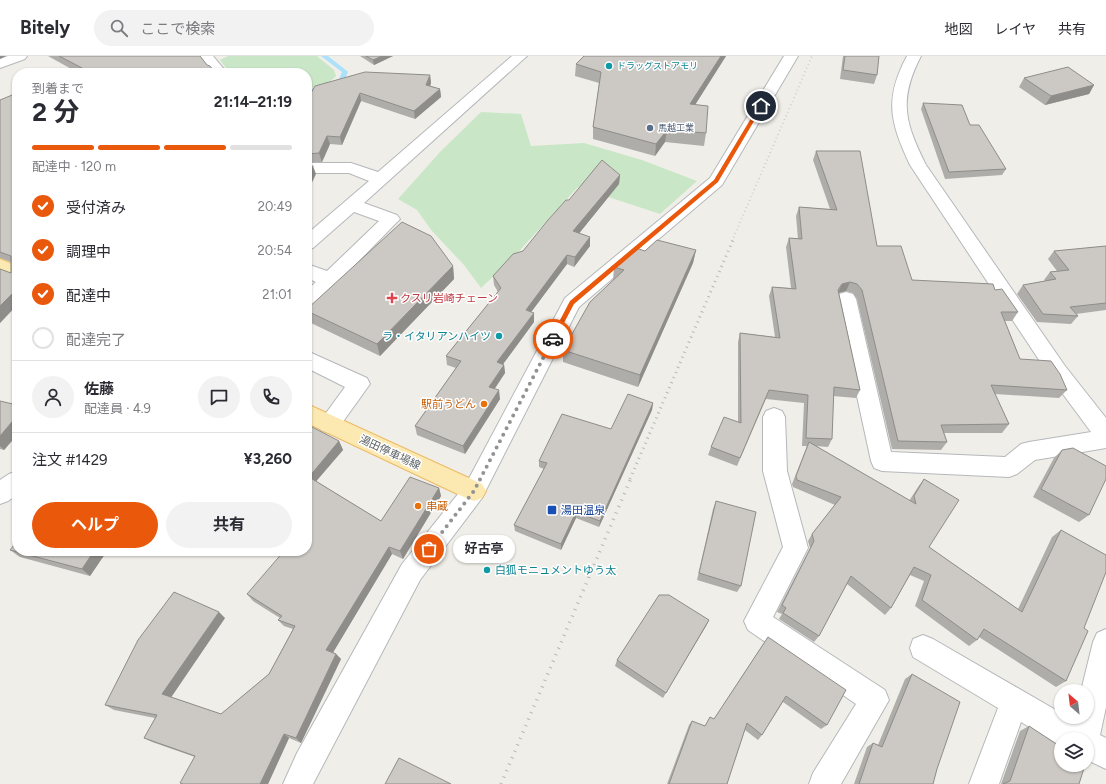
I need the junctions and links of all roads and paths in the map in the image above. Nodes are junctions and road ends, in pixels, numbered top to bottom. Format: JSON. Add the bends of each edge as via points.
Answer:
{"nodes":[{"id":1,"x":20,"y":56,"type":"edge"},
{"id":2,"x":205,"y":56,"type":"edge"},
{"id":3,"x":520,"y":56,"type":"edge"},
{"id":4,"x":791,"y":56,"type":"edge"},
{"id":5,"x":914,"y":56,"type":"edge"},
{"id":6,"x":0,"y":64,"type":"edge"},
{"id":7,"x":216,"y":68,"type":"edge"},
{"id":8,"x":312,"y":168,"type":"edge"},
{"id":9,"x":380,"y":180,"type":"junction"},
{"id":10,"x":353,"y":205,"type":"junction"},
{"id":11,"x":312,"y":240,"type":"edge"},
{"id":12,"x":0,"y":265,"type":"edge"},
{"id":13,"x":12,"y":271,"type":"edge"},
{"id":14,"x":312,"y":272,"type":"edge"},
{"id":15,"x":329,"y":280,"type":"junction"},
{"id":16,"x":312,"y":297,"type":"edge"},
{"id":17,"x":846,"y":299,"type":"dead end"},
{"id":18,"x":312,"y":361,"type":"edge"},
{"id":19,"x":312,"y":416,"type":"edge"},
{"id":20,"x":774,"y":417,"type":"dead end"},
{"id":21,"x":329,"y":424,"type":"junction"},
{"id":22,"x":1106,"y":435,"type":"edge"},
{"id":23,"x":1106,"y":439,"type":"edge"},
{"id":24,"x":12,"y":485,"type":"edge"},
{"id":25,"x":474,"y":491,"type":"junction"},
{"id":26,"x":0,"y":494,"type":"edge"},
{"id":27,"x":1106,"y":642,"type":"edge"},
{"id":28,"x":923,"y":648,"type":"dead end"},
{"id":29,"x":1014,"y":702,"type":"junction"},
{"id":30,"x":1065,"y":732,"type":"edge"},
{"id":31,"x":1087,"y":732,"type":"edge"},
{"id":32,"x":1094,"y":748,"type":"edge"},
{"id":33,"x":1106,"y":754,"type":"edge"},
{"id":34,"x":298,"y":784,"type":"edge"},
{"id":35,"x":824,"y":784,"type":"edge"},
{"id":36,"x":984,"y":784,"type":"edge"}],
"edges":[{"from":1,"to":6,"type":"street"},
{"from":2,"to":7,"type":"street"},
{"from":3,"to":9,"type":"street"},
{"from":4,"to":25,"type":"street","via":[[716,181],[572,303]]},
{"from":5,"to":22,"type":"street","via":[[906,68],[898,95],[904,137],[918,165],[1058,372]]},
{"from":8,"to":9,"type":"street","via":[[351,168]]},
{"from":9,"to":10,"type":"street"},
{"from":10,"to":11,"type":"street"},
{"from":10,"to":15,"type":"street","via":[[391,219]]},
{"from":12,"to":13,"type":"main road"},
{"from":14,"to":15,"type":"street"},
{"from":15,"to":16,"type":"street"},
{"from":17,"to":23,"type":"street","via":[[882,461],[1009,467],[1029,451]]},
{"from":18,"to":21,"type":"street","via":[[359,384]]},
{"from":19,"to":21,"type":"main road","name":"湯田停車場線"},
{"from":20,"to":35,"type":"street","via":[[775,471],[796,548],[757,621],[875,700]]},
{"from":21,"to":25,"type":"main road","name":"湯田停車場線"},
{"from":24,"to":26,"type":"street"},
{"from":25,"to":34,"type":"street","via":[[411,572]]},
{"from":27,"to":31,"type":"street"},
{"from":28,"to":29,"type":"street"},
{"from":29,"to":30,"type":"street"},
{"from":29,"to":36,"type":"street"},
{"from":32,"to":33,"type":"street"}]}
